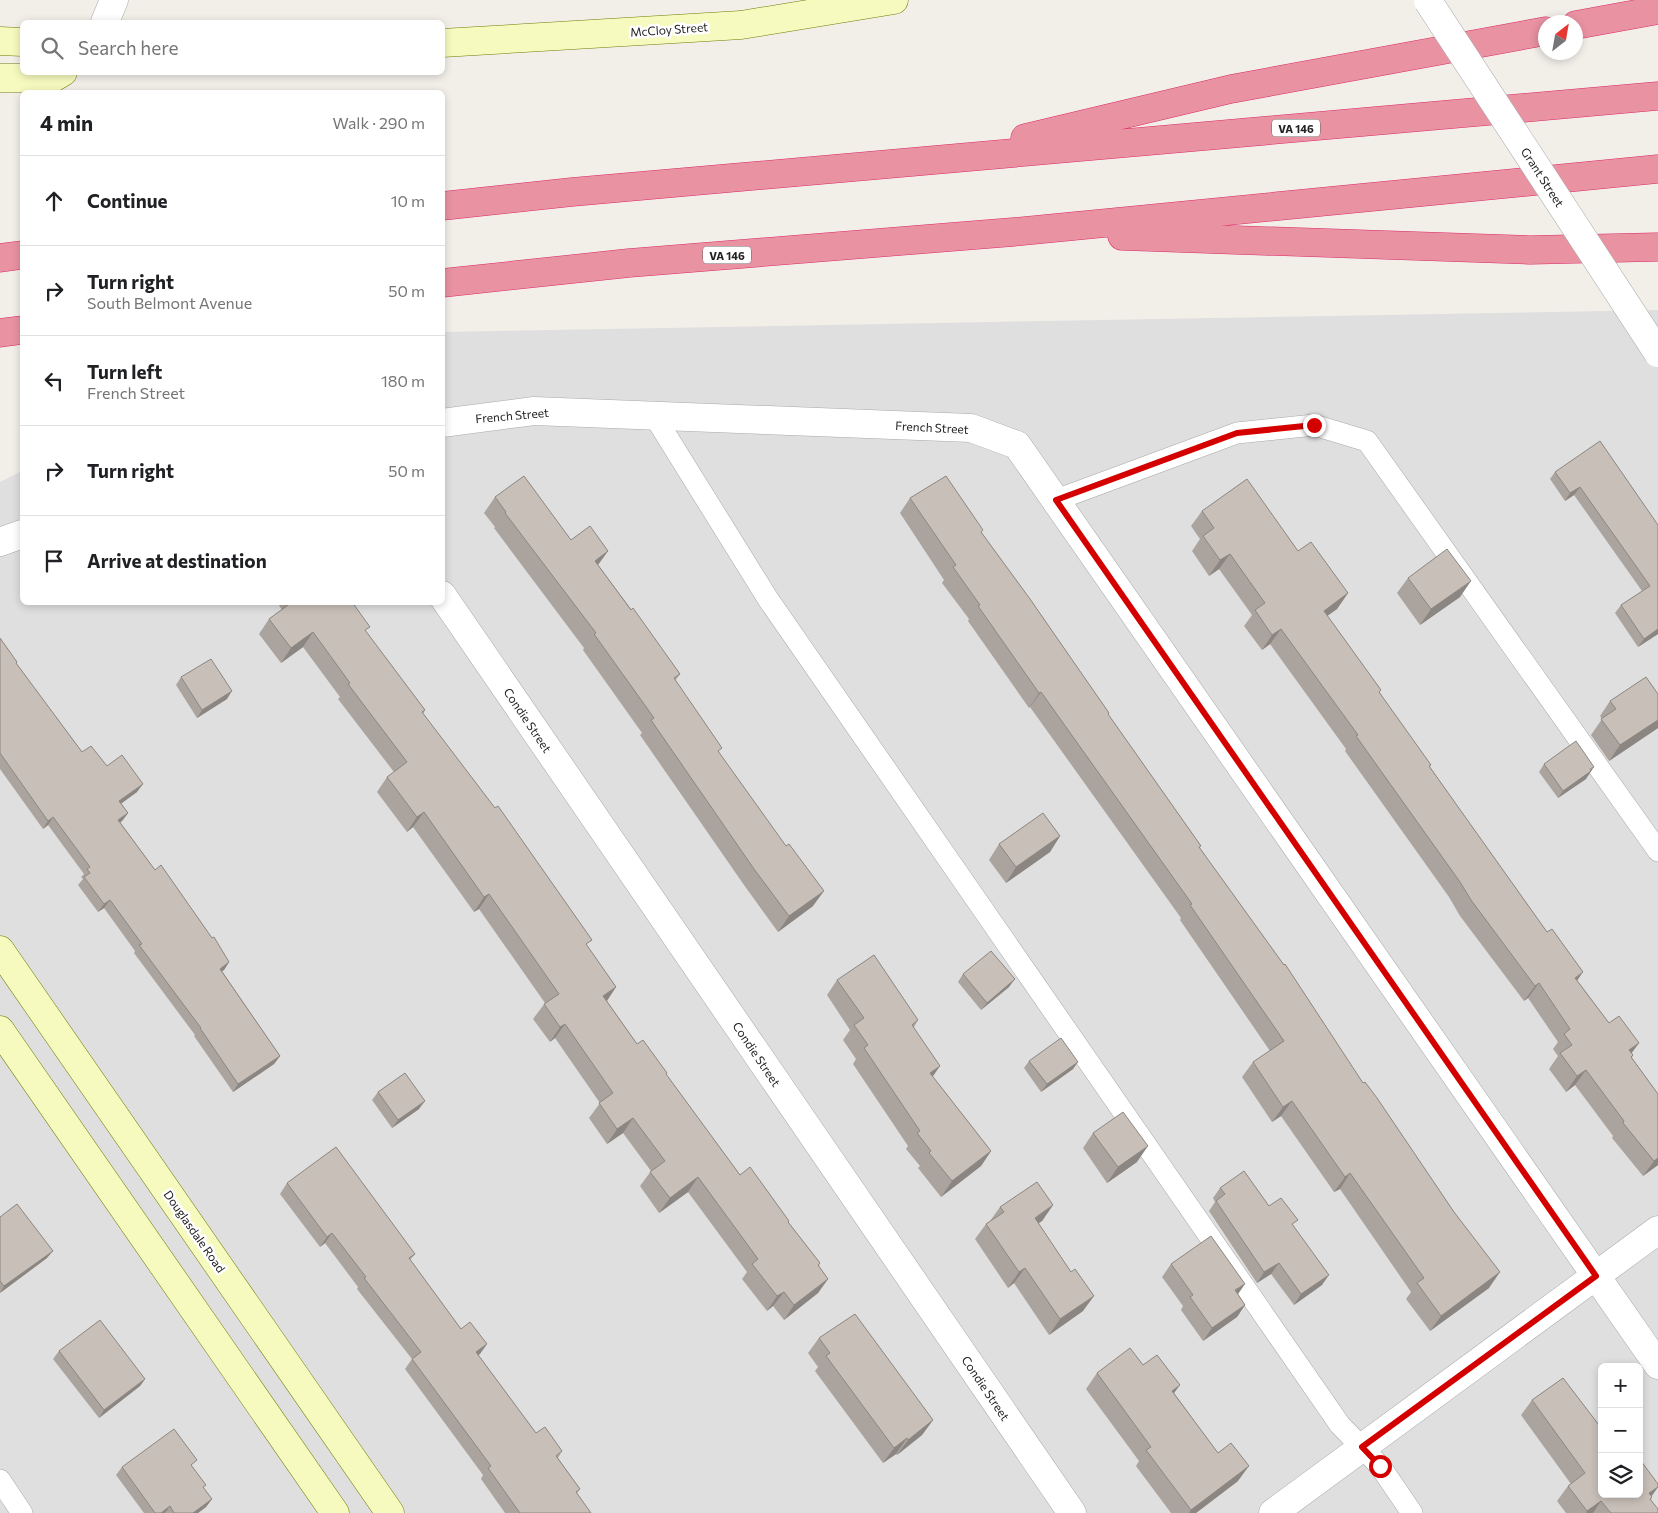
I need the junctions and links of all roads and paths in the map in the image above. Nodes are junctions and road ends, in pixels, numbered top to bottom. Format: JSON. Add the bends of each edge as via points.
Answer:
{"nodes":[{"id":1,"x":114,"y":0,"type":"edge"},
{"id":2,"x":894,"y":0,"type":"edge"},
{"id":3,"x":1428,"y":0,"type":"edge"},
{"id":4,"x":1658,"y":10,"type":"edge"},
{"id":5,"x":107,"y":20,"type":"edge"},
{"id":6,"x":1583,"y":24,"type":"edge"},
{"id":7,"x":1538,"y":32,"type":"edge"},
{"id":8,"x":0,"y":41,"type":"edge"},
{"id":9,"x":20,"y":42,"type":"edge"},
{"id":10,"x":445,"y":43,"type":"edge"},
{"id":11,"x":58,"y":75,"type":"edge"},
{"id":12,"x":0,"y":78,"type":"edge"},
{"id":13,"x":1658,"y":96,"type":"edge"},
{"id":14,"x":934,"y":160,"type":"junction"},
{"id":15,"x":1658,"y":169,"type":"edge"},
{"id":16,"x":445,"y":206,"type":"edge"},
{"id":17,"x":1013,"y":232,"type":"junction"},
{"id":18,"x":1658,"y":247,"type":"edge"},
{"id":19,"x":20,"y":255,"type":"edge"},
{"id":20,"x":0,"y":258,"type":"edge"},
{"id":21,"x":445,"y":283,"type":"edge"},
{"id":22,"x":20,"y":330,"type":"edge"},
{"id":23,"x":0,"y":333,"type":"edge"},
{"id":24,"x":1658,"y":353,"type":"edge"},
{"id":25,"x":653,"y":414,"type":"junction"},
{"id":26,"x":445,"y":423,"type":"edge"},
{"id":27,"x":1056,"y":500,"type":"junction"},
{"id":28,"x":20,"y":535,"type":"edge"},
{"id":29,"x":0,"y":542,"type":"edge"},
{"id":30,"x":445,"y":599,"type":"edge"},
{"id":31,"x":1658,"y":851,"type":"edge"},
{"id":32,"x":0,"y":950,"type":"edge"},
{"id":33,"x":0,"y":1030,"type":"edge"},
{"id":34,"x":1658,"y":1230,"type":"edge"},
{"id":35,"x":1596,"y":1276,"type":"junction"},
{"id":36,"x":1658,"y":1365,"type":"edge"},
{"id":37,"x":1362,"y":1447,"type":"junction"},
{"id":38,"x":0,"y":1480,"type":"edge"},
{"id":39,"x":22,"y":1513,"type":"edge"},
{"id":40,"x":335,"y":1513,"type":"edge"},
{"id":41,"x":390,"y":1513,"type":"edge"},
{"id":42,"x":1072,"y":1513,"type":"edge"},
{"id":43,"x":1273,"y":1513,"type":"edge"},
{"id":44,"x":1412,"y":1513,"type":"edge"}],
"edges":[{"from":1,"to":5,"type":"street"},
{"from":2,"to":10,"type":"street","name":"McCloy Street","via":[[741,24]]},
{"from":3,"to":24,"type":"street","name":"Grant Street","bridge":true},
{"from":4,"to":6,"type":"highway"},
{"from":7,"to":14,"type":"highway","via":[[1231,89]]},
{"from":8,"to":9,"type":"street"},
{"from":11,"to":12,"type":"street","via":[[53,78]]},
{"from":13,"to":14,"type":"highway","number":"VA 146"},
{"from":14,"to":16,"type":"highway","number":"VA 146"},
{"from":15,"to":17,"type":"highway","number":"VA 146"},
{"from":17,"to":18,"type":"highway","via":[[1530,250]]},
{"from":17,"to":21,"type":"highway","number":"VA 146","via":[[629,263]]},
{"from":19,"to":20,"type":"highway"},
{"from":22,"to":23,"type":"highway"},
{"from":25,"to":26,"type":"street","name":"French Street","via":[[534,411]]},
{"from":25,"to":27,"type":"street","name":"French Street","via":[[971,428],[1017,445]]},
{"from":25,"to":37,"type":"lane","via":[[774,608],[1340,1425]]},
{"from":27,"to":31,"type":"lane","via":[[1237,433],[1314,425],[1367,441]]},
{"from":27,"to":35,"type":"street","name":"French Street"},
{"from":28,"to":29,"type":"street"},
{"from":30,"to":42,"type":"street","name":"Condie Street"},
{"from":32,"to":41,"type":"street","name":"Douglasdale Road"},
{"from":33,"to":40,"type":"street"},
{"from":34,"to":35,"type":"street"},
{"from":35,"to":36,"type":"street","name":"French Street"},
{"from":35,"to":37,"type":"street"},
{"from":37,"to":43,"type":"street"},
{"from":37,"to":44,"type":"lane","via":[[1380,1466]]},
{"from":38,"to":39,"type":"lane"}]}
